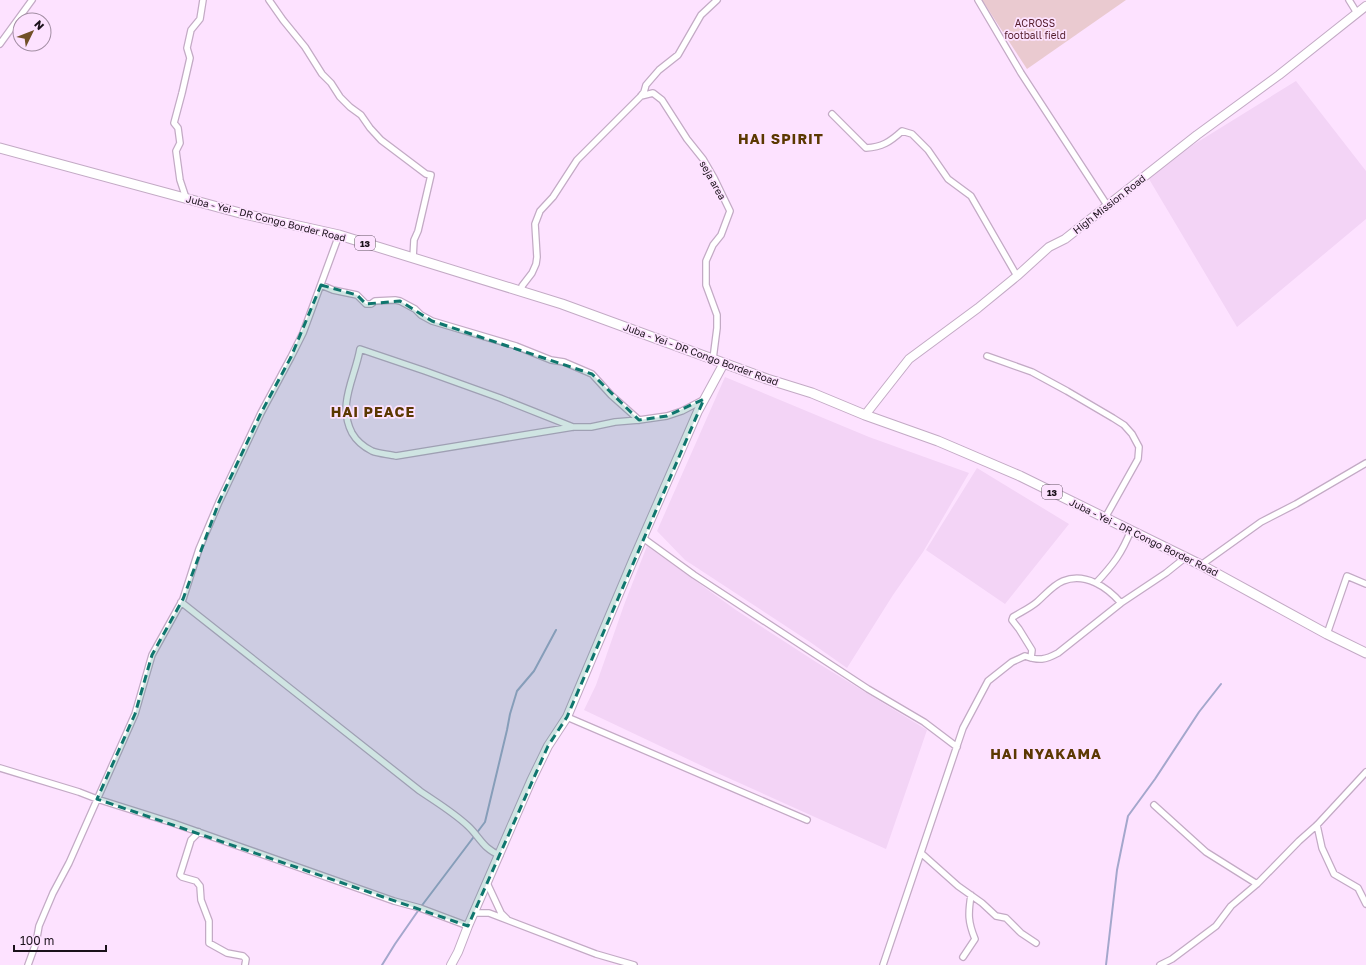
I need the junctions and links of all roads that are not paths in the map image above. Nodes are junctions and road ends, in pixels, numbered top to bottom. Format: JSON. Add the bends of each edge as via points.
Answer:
{"nodes":[{"id":1,"x":32,"y":0,"type":"edge"},
{"id":2,"x":203,"y":0,"type":"edge"},
{"id":3,"x":269,"y":0,"type":"edge"},
{"id":4,"x":717,"y":0,"type":"edge"},
{"id":5,"x":978,"y":0,"type":"edge"},
{"id":6,"x":1349,"y":0,"type":"edge"},
{"id":7,"x":1366,"y":6,"type":"edge"},
{"id":8,"x":1357,"y":13,"type":"junction"},
{"id":9,"x":0,"y":44,"type":"edge"},
{"id":10,"x":640,"y":96,"type":"junction"},
{"id":11,"x":832,"y":114,"type":"dead end"},
{"id":12,"x":0,"y":148,"type":"edge"},
{"id":13,"x":186,"y":198,"type":"junction"},
{"id":14,"x":1107,"y":205,"type":"junction"},
{"id":15,"x":339,"y":235,"type":"junction"},
{"id":16,"x":413,"y":258,"type":"junction"},
{"id":17,"x":1017,"y":276,"type":"junction"},
{"id":18,"x":321,"y":285,"type":"junction"},
{"id":19,"x":522,"y":292,"type":"junction"},
{"id":20,"x":987,"y":356,"type":"dead end"},
{"id":21,"x":713,"y":359,"type":"junction"},
{"id":22,"x":724,"y":363,"type":"junction"},
{"id":23,"x":704,"y":399,"type":"junction"},
{"id":24,"x":864,"y":415,"type":"junction"},
{"id":25,"x":640,"y":420,"type":"junction"},
{"id":26,"x":573,"y":427,"type":"junction"},
{"id":27,"x":1366,"y":463,"type":"edge"},
{"id":28,"x":1105,"y":518,"type":"junction"},
{"id":29,"x":1131,"y":530,"type":"junction"},
{"id":30,"x":643,"y":538,"type":"junction"},
{"id":31,"x":1186,"y":557,"type":"junction"},
{"id":32,"x":1201,"y":565,"type":"junction"},
{"id":33,"x":1096,"y":583,"type":"junction"},
{"id":34,"x":1366,"y":584,"type":"edge"},
{"id":35,"x":181,"y":602,"type":"junction"},
{"id":36,"x":1121,"y":603,"type":"junction"},
{"id":37,"x":1327,"y":634,"type":"junction"},
{"id":38,"x":1366,"y":653,"type":"edge"},
{"id":39,"x":1031,"y":658,"type":"junction"},
{"id":40,"x":567,"y":717,"type":"junction"},
{"id":41,"x":957,"y":747,"type":"junction"},
{"id":42,"x":0,"y":768,"type":"edge"},
{"id":43,"x":1366,"y":772,"type":"edge"},
{"id":44,"x":97,"y":799,"type":"junction"},
{"id":45,"x":1154,"y":805,"type":"dead end"},
{"id":46,"x":807,"y":820,"type":"dead end"},
{"id":47,"x":1316,"y":825,"type":"junction"},
{"id":48,"x":199,"y":832,"type":"junction"},
{"id":49,"x":921,"y":854,"type":"junction"},
{"id":50,"x":500,"y":855,"type":"junction"},
{"id":51,"x":486,"y":883,"type":"junction"},
{"id":52,"x":1257,"y":884,"type":"junction"},
{"id":53,"x":971,"y":895,"type":"junction"},
{"id":54,"x":1366,"y":904,"type":"edge"},
{"id":55,"x":474,"y":913,"type":"junction"},
{"id":56,"x":509,"y":921,"type":"junction"},
{"id":57,"x":468,"y":926,"type":"junction"},
{"id":58,"x":1036,"y":943,"type":"dead end"},
{"id":59,"x":963,"y":958,"type":"dead end"},
{"id":60,"x":1168,"y":961,"type":"junction"},
{"id":61,"x":28,"y":965,"type":"edge"},
{"id":62,"x":245,"y":965,"type":"edge"},
{"id":63,"x":451,"y":965,"type":"edge"},
{"id":64,"x":634,"y":965,"type":"edge"},
{"id":65,"x":885,"y":965,"type":"edge"},
{"id":66,"x":1160,"y":965,"type":"edge"},
{"id":67,"x":1173,"y":965,"type":"edge"}],
"edges":[{"from":1,"to":9,"type":"street"},
{"from":2,"to":13,"type":"street","via":[[200,19],[192,30],[187,48],[190,58],[174,123],[178,128],[180,143],[176,150],[180,180]]},
{"from":3,"to":16,"type":"street","via":[[340,97],[361,115],[384,143],[431,175],[414,240]]},
{"from":4,"to":10,"type":"street","via":[[701,15],[678,55],[659,70]]},
{"from":5,"to":14,"type":"street","via":[[1021,73]]},
{"from":6,"to":8,"type":"street"},
{"from":7,"to":8,"type":"street","name":"High Mission Road"},
{"from":8,"to":14,"type":"street","name":"High Mission Road"},
{"from":10,"to":19,"type":"street","via":[[577,160],[553,197],[540,210],[535,224],[536,264],[522,286]]},
{"from":10,"to":21,"type":"street","name":"seja area","via":[[653,93],[662,100],[703,159],[730,211],[721,235],[713,244],[706,261],[706,285],[717,315]]},
{"from":11,"to":17,"type":"street","via":[[866,148],[876,147],[891,140],[902,131],[912,134],[928,150],[948,179],[971,196]]},
{"from":12,"to":13,"type":"main road","name":"Juba - Yei - DR Congo Border Road","number":"13"},
{"from":13,"to":15,"type":"main road","name":"Juba - Yei - DR Congo Border Road","number":"13"},
{"from":14,"to":17,"type":"street","name":"High Mission Road","via":[[1065,239],[1050,247]]},
{"from":15,"to":16,"type":"main road","name":"Juba - Yei - DR Congo Border Road","number":"13"},
{"from":15,"to":18,"type":"street"},
{"from":16,"to":19,"type":"main road","name":"Juba - Yei - DR Congo Border Road","number":"13"},
{"from":17,"to":24,"type":"street","name":"High Mission Road","via":[[909,359]]},
{"from":18,"to":25,"type":"street","via":[[357,295],[366,304],[375,301],[400,301],[432,321],[516,346],[550,360],[564,362],[592,374],[611,395]]},
{"from":18,"to":35,"type":"street","via":[[303,333],[260,413],[219,502],[199,549]]},
{"from":19,"to":21,"type":"main road","name":"Juba - Yei - DR Congo Border Road","number":"13"},
{"from":20,"to":28,"type":"street","via":[[1032,372],[1113,418],[1132,434],[1139,447],[1138,459]]},
{"from":21,"to":22,"type":"main road","name":"Juba - Yei - DR Congo Border Road","number":"13"},
{"from":22,"to":23,"type":"street"},
{"from":22,"to":24,"type":"main road","name":"Juba - Yei - DR Congo Border Road","number":"13","via":[[812,393]]},
{"from":23,"to":25,"type":"street","via":[[667,416]]},
{"from":23,"to":30,"type":"street"},
{"from":24,"to":28,"type":"main road","name":"Juba - Yei - DR Congo Border Road","number":"13","via":[[996,465]]},
{"from":25,"to":26,"type":"street"},
{"from":26,"to":26,"type":"street","via":[[396,456],[372,451],[355,439],[345,414],[346,401],[360,350],[500,398]]},
{"from":27,"to":32,"type":"street","via":[[1261,522]]},
{"from":28,"to":29,"type":"main road","name":"Juba - Yei - DR Congo Border Road","number":"13"},
{"from":29,"to":31,"type":"main road","name":"Juba - Yei - DR Congo Border Road","number":"13"},
{"from":29,"to":33,"type":"street","via":[[1119,556]]},
{"from":30,"to":40,"type":"street"},
{"from":30,"to":41,"type":"street","via":[[694,575],[868,689],[924,722]]},
{"from":31,"to":32,"type":"main road","name":"Juba - Yei - DR Congo Border Road","number":"13"},
{"from":31,"to":36,"type":"street"},
{"from":32,"to":37,"type":"main road","name":"Juba - Yei - DR Congo Border Road","number":"13"},
{"from":33,"to":36,"type":"street","via":[[1106,588]]},
{"from":33,"to":39,"type":"street","via":[[1079,578],[1062,581],[1036,603],[1013,617],[1012,620],[1032,650]]},
{"from":34,"to":37,"type":"street","via":[[1347,576]]},
{"from":35,"to":44,"type":"street","via":[[152,655],[135,714]]},
{"from":35,"to":50,"type":"street","via":[[420,791],[470,827],[479,840],[492,852]]},
{"from":36,"to":39,"type":"street","via":[[1058,653],[1048,658]]},
{"from":37,"to":38,"type":"main road","name":"Juba - Yei - DR Congo Border Road","number":"13"},
{"from":39,"to":41,"type":"street","via":[[1025,656],[1012,662],[988,681],[963,728]]},
{"from":40,"to":46,"type":"street"},
{"from":40,"to":50,"type":"street","via":[[548,746],[531,781]]},
{"from":41,"to":49,"type":"street"},
{"from":42,"to":44,"type":"street"},
{"from":43,"to":47,"type":"street"},
{"from":44,"to":48,"type":"street"},
{"from":44,"to":61,"type":"street","via":[[39,926]]},
{"from":45,"to":52,"type":"street","via":[[1206,852]]},
{"from":47,"to":52,"type":"street"},
{"from":47,"to":54,"type":"street","via":[[1322,848],[1334,874],[1358,888]]},
{"from":48,"to":57,"type":"street"},
{"from":48,"to":62,"type":"street","via":[[191,840],[180,875],[200,886],[209,921],[209,943],[227,953],[243,956],[246,959]]},
{"from":49,"to":53,"type":"street"},
{"from":49,"to":65,"type":"street"},
{"from":50,"to":51,"type":"street"},
{"from":51,"to":55,"type":"street"},
{"from":51,"to":56,"type":"street","via":[[501,913]]},
{"from":52,"to":60,"type":"street","via":[[1231,906],[1216,926]]},
{"from":53,"to":58,"type":"street","via":[[996,916],[1006,918]]},
{"from":53,"to":59,"type":"street","via":[[969,921],[975,939]]},
{"from":55,"to":56,"type":"street","via":[[489,913]]},
{"from":55,"to":57,"type":"street"},
{"from":56,"to":64,"type":"street","via":[[596,954]]},
{"from":57,"to":63,"type":"street"},
{"from":60,"to":66,"type":"street"},
{"from":60,"to":67,"type":"street"}]}
